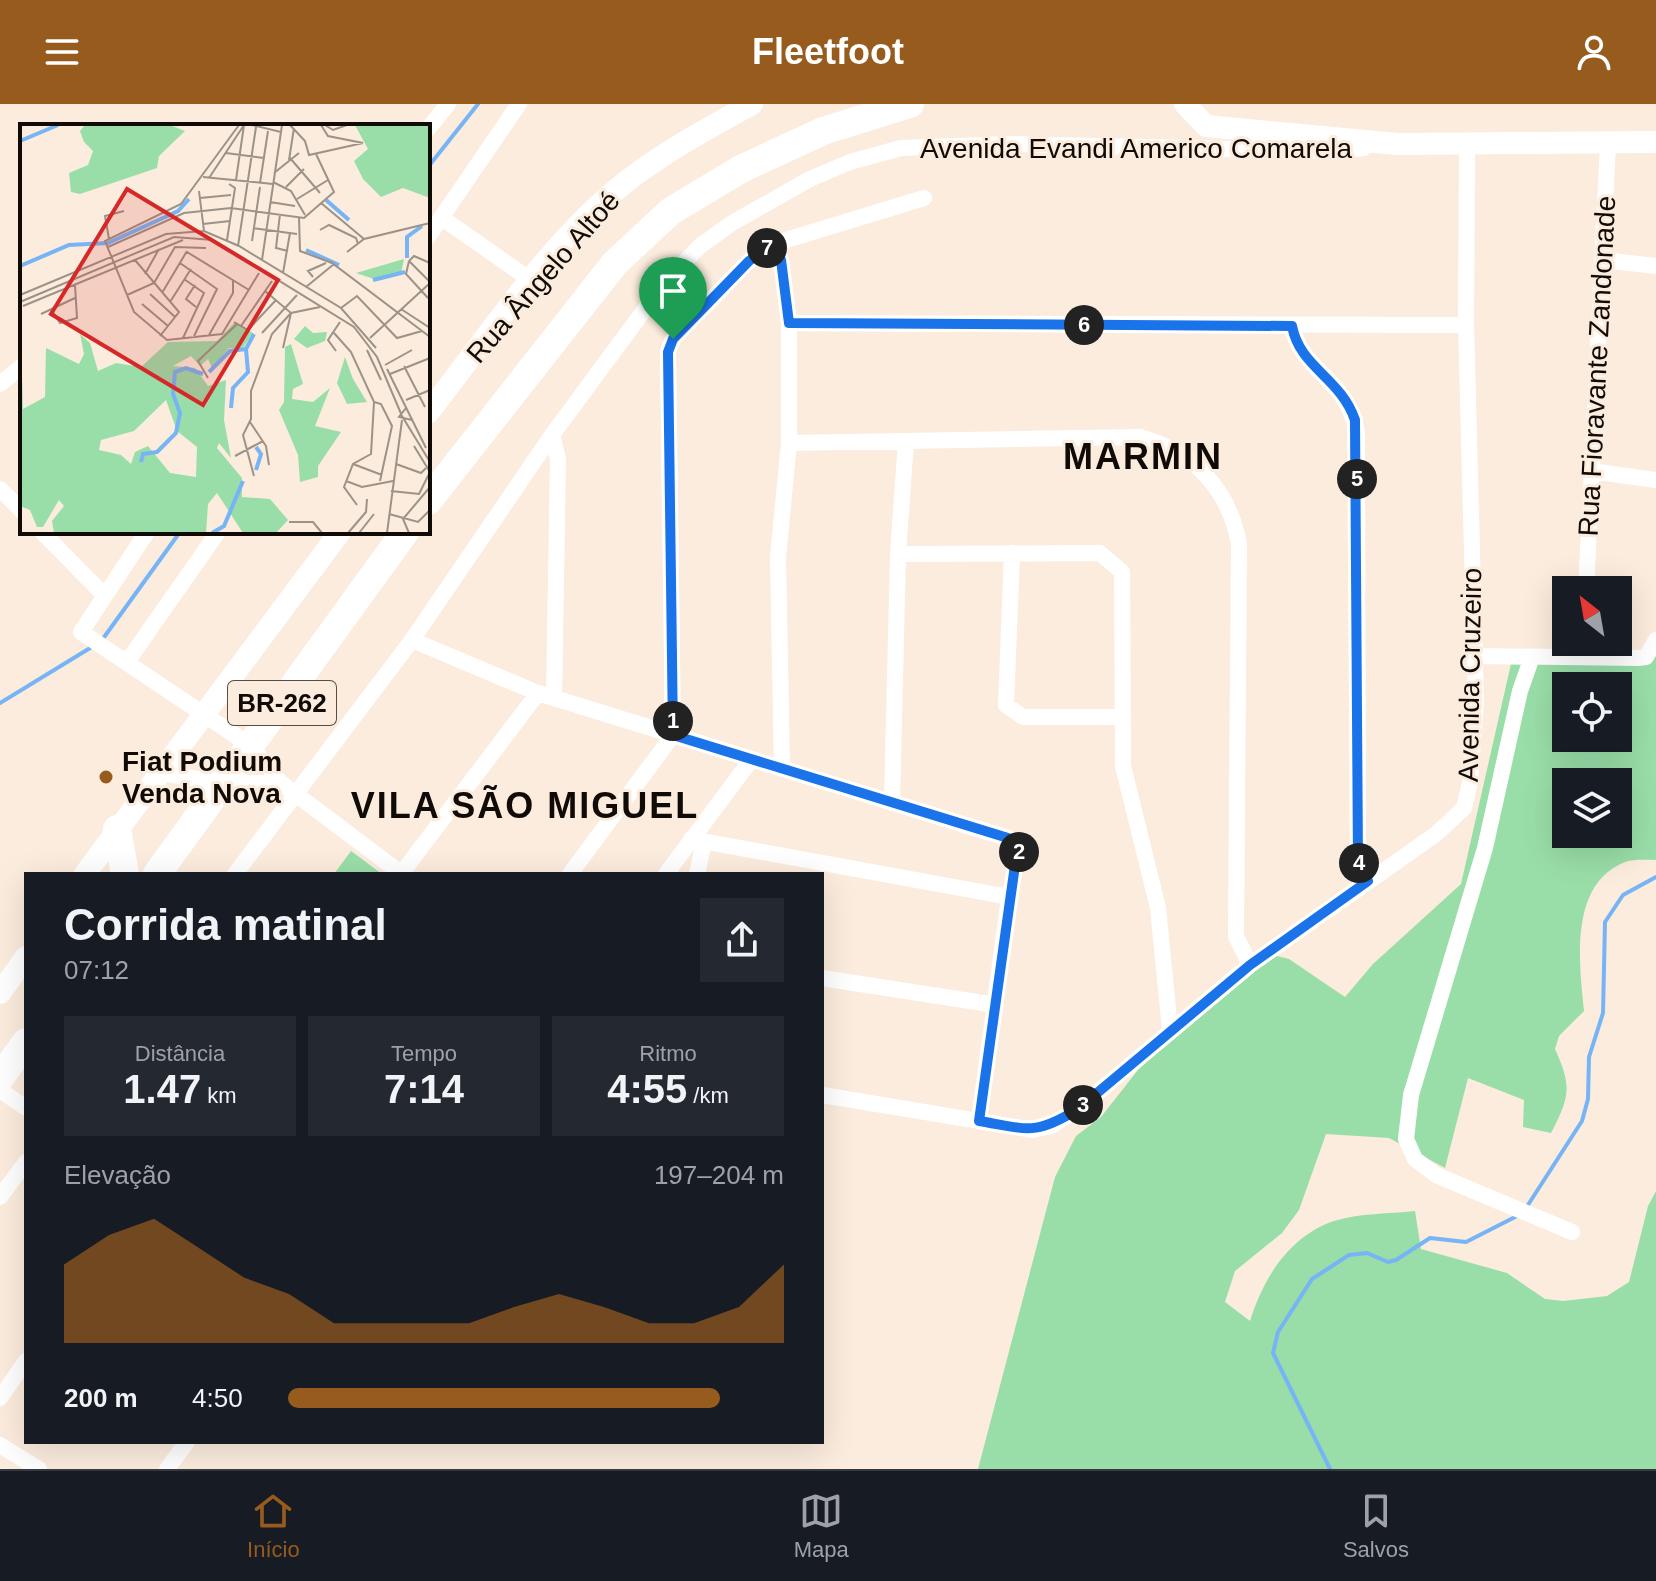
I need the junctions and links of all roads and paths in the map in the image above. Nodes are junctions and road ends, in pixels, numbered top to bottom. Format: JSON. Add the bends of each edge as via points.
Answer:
{"nodes":[{"id":1,"x":448,"y":104,"type":"edge"},
{"id":2,"x":519,"y":104,"type":"edge"},
{"id":3,"x":752,"y":104,"type":"edge"},
{"id":4,"x":910,"y":104,"type":"edge"},
{"id":5,"x":1185,"y":105,"type":"edge"},
{"id":6,"x":430,"y":126,"type":"edge"},
{"id":7,"x":1656,"y":142,"type":"edge"},
{"id":8,"x":1608,"y":143,"type":"junction"},
{"id":9,"x":1397,"y":144,"type":"junction"},
{"id":10,"x":1467,"y":144,"type":"junction"},
{"id":11,"x":924,"y":198,"type":"dead end"},
{"id":12,"x":442,"y":218,"type":"junction"},
{"id":13,"x":430,"y":234,"type":"edge"},
{"id":14,"x":773,"y":244,"type":"junction"},
{"id":15,"x":1603,"y":260,"type":"junction"},
{"id":16,"x":1656,"y":266,"type":"edge"},
{"id":17,"x":532,"y":281,"type":"junction"},
{"id":18,"x":789,"y":323,"type":"junction"},
{"id":19,"x":1466,"y":325,"type":"junction"},
{"id":20,"x":1292,"y":326,"type":"junction"},
{"id":21,"x":20,"y":368,"type":"edge"},
{"id":22,"x":0,"y":384,"type":"edge"},
{"id":23,"x":430,"y":410,"type":"edge"},
{"id":24,"x":552,"y":435,"type":"junction"},
{"id":25,"x":906,"y":441,"type":"junction"},
{"id":26,"x":789,"y":443,"type":"junction"},
{"id":27,"x":1591,"y":471,"type":"junction"},
{"id":28,"x":1656,"y":480,"type":"edge"},
{"id":29,"x":0,"y":489,"type":"edge"},
{"id":30,"x":430,"y":498,"type":"edge"},
{"id":31,"x":20,"y":509,"type":"edge"},
{"id":32,"x":44,"y":534,"type":"edge"},
{"id":33,"x":146,"y":534,"type":"edge"},
{"id":34,"x":217,"y":534,"type":"edge"},
{"id":35,"x":339,"y":534,"type":"edge"},
{"id":36,"x":404,"y":534,"type":"edge"},
{"id":37,"x":1012,"y":553,"type":"junction"},
{"id":38,"x":898,"y":554,"type":"junction"},
{"id":39,"x":1587,"y":576,"type":"edge"},
{"id":40,"x":104,"y":595,"type":"junction"},
{"id":41,"x":412,"y":640,"type":"junction"},
{"id":42,"x":1656,"y":640,"type":"edge"},
{"id":43,"x":1552,"y":654,"type":"edge"},
{"id":44,"x":1632,"y":655,"type":"edge"},
{"id":45,"x":1474,"y":656,"type":"junction"},
{"id":46,"x":1532,"y":657,"type":"junction"},
{"id":47,"x":123,"y":660,"type":"junction"},
{"id":48,"x":546,"y":696,"type":"junction"},
{"id":49,"x":205,"y":717,"type":"junction"},
{"id":50,"x":1123,"y":717,"type":"junction"},
{"id":51,"x":673,"y":735,"type":"junction"},
{"id":52,"x":251,"y":746,"type":"junction"},
{"id":53,"x":751,"y":760,"type":"junction"},
{"id":54,"x":782,"y":769,"type":"junction"},
{"id":55,"x":162,"y":773,"type":"junction"},
{"id":56,"x":224,"y":783,"type":"junction"},
{"id":57,"x":281,"y":783,"type":"junction"},
{"id":58,"x":296,"y":796,"type":"junction"},
{"id":59,"x":892,"y":803,"type":"junction"},
{"id":60,"x":117,"y":829,"type":"junction"},
{"id":61,"x":698,"y":840,"type":"junction"},
{"id":62,"x":86,"y":872,"type":"edge"},
{"id":63,"x":112,"y":872,"type":"edge"},
{"id":64,"x":125,"y":872,"type":"edge"},
{"id":65,"x":158,"y":872,"type":"edge"},
{"id":66,"x":237,"y":872,"type":"edge"},
{"id":67,"x":398,"y":872,"type":"edge"},
{"id":68,"x":403,"y":872,"type":"edge"},
{"id":69,"x":571,"y":872,"type":"edge"},
{"id":70,"x":668,"y":872,"type":"edge"},
{"id":71,"x":697,"y":872,"type":"edge"},
{"id":72,"x":1368,"y":881,"type":"junction"},
{"id":73,"x":1009,"y":897,"type":"junction"},
{"id":74,"x":24,"y":960,"type":"edge"},
{"id":75,"x":1250,"y":965,"type":"junction"},
{"id":76,"x":824,"y":978,"type":"edge"},
{"id":77,"x":0,"y":993,"type":"edge"},
{"id":78,"x":996,"y":1005,"type":"junction"},
{"id":79,"x":1170,"y":1029,"type":"junction"},
{"id":80,"x":24,"y":1045,"type":"edge"},
{"id":81,"x":0,"y":1078,"type":"edge"},
{"id":82,"x":0,"y":1090,"type":"edge"},
{"id":83,"x":824,"y":1095,"type":"edge"},
{"id":84,"x":24,"y":1107,"type":"edge"},
{"id":85,"x":979,"y":1121,"type":"junction"},
{"id":86,"x":24,"y":1165,"type":"edge"},
{"id":87,"x":0,"y":1197,"type":"edge"},
{"id":88,"x":1572,"y":1232,"type":"dead end"},
{"id":89,"x":24,"y":1364,"type":"edge"},
{"id":90,"x":0,"y":1398,"type":"edge"},
{"id":91,"x":186,"y":1444,"type":"edge"},
{"id":92,"x":0,"y":1445,"type":"edge"},
{"id":93,"x":39,"y":1469,"type":"edge"},
{"id":94,"x":167,"y":1469,"type":"edge"}],
"edges":[{"from":1,"to":6,"type":"street"},
{"from":2,"to":12,"type":"street"},
{"from":3,"to":17,"type":"street","name":"Rua Ângelo Altoé","via":[[615,190]]},
{"from":4,"to":30,"type":"highway","via":[[823,131],[741,169],[671,211],[615,263]]},
{"from":5,"to":9,"type":"street","via":[[1206,126]]},
{"from":7,"to":8,"type":"street","name":"Avenida Evandi Americo Comarela"},
{"from":8,"to":10,"type":"street","name":"Avenida Evandi Americo Comarela"},
{"from":8,"to":15,"type":"street","name":"Rua Fioravante Zandonade"},
{"from":9,"to":10,"type":"street","name":"Avenida Evandi Americo Comarela"},
{"from":9,"to":24,"type":"street","name":"Avenida Evandi Americo Comarela","via":[[1333,151],[1009,144],[901,148],[850,162],[764,203],[700,246],[665,282]]},
{"from":10,"to":19,"type":"street","name":"Avenida Cruzeiro"},
{"from":11,"to":14,"type":"street"},
{"from":12,"to":13,"type":"street"},
{"from":12,"to":17,"type":"street"},
{"from":14,"to":18,"type":"street","via":[[781,260]]},
{"from":14,"to":51,"type":"street","via":[[749,261],[673,339],[668,352]]},
{"from":15,"to":16,"type":"street"},
{"from":15,"to":27,"type":"street","name":"Rua Fioravante Zandonade"},
{"from":17,"to":23,"type":"street","name":"Rua Ângelo Altoé"},
{"from":18,"to":20,"type":"street"},
{"from":18,"to":26,"type":"street"},
{"from":19,"to":20,"type":"street"},
{"from":19,"to":45,"type":"street","name":"Avenida Cruzeiro"},
{"from":20,"to":72,"type":"street","via":[[1303,354],[1346,399],[1357,432],[1358,862]]},
{"from":21,"to":22,"type":"street"},
{"from":24,"to":41,"type":"street","name":"Avenida Evandi Americo Comarela"},
{"from":24,"to":48,"type":"street","via":[[558,459]]},
{"from":25,"to":26,"type":"street"},
{"from":25,"to":38,"type":"street"},
{"from":25,"to":75,"type":"street","via":[[1140,437],[1189,459],[1218,489],[1239,544],[1236,936]]},
{"from":26,"to":54,"type":"street","via":[[778,531]]},
{"from":27,"to":28,"type":"street"},
{"from":27,"to":39,"type":"street","name":"Rua Fioravante Zandonade"},
{"from":29,"to":31,"type":"street"},
{"from":32,"to":40,"type":"street"},
{"from":33,"to":40,"type":"street"},
{"from":34,"to":47,"type":"street"},
{"from":35,"to":49,"type":"street"},
{"from":36,"to":52,"type":"highway","number":"BR-262"},
{"from":37,"to":38,"type":"street"},
{"from":37,"to":50,"type":"street","via":[[1100,553],[1119,567],[1125,577]]},
{"from":37,"to":50,"type":"street","via":[[1006,705],[1023,717]]},
{"from":38,"to":59,"type":"street"},
{"from":40,"to":47,"type":"street","via":[[81,632]]},
{"from":41,"to":48,"type":"street"},
{"from":41,"to":58,"type":"street","name":"Avenida Evandi Americo Comarela"},
{"from":42,"to":44,"type":"street","via":[[1646,657]]},
{"from":43,"to":46,"type":"street"},
{"from":45,"to":46,"type":"street"},
{"from":45,"to":72,"type":"street","name":"Avenida Cruzeiro","via":[[1474,728],[1464,808]]},
{"from":46,"to":88,"type":"street","via":[[1485,848],[1411,1095],[1406,1139],[1415,1159],[1436,1175]]},
{"from":47,"to":49,"type":"street"},
{"from":48,"to":51,"type":"street"},
{"from":48,"to":68,"type":"street"},
{"from":49,"to":52,"type":"street"},
{"from":49,"to":55,"type":"street"},
{"from":50,"to":79,"type":"street","via":[[1123,766],[1158,908]]},
{"from":51,"to":53,"type":"street"},
{"from":51,"to":69,"type":"street"},
{"from":52,"to":56,"type":"highway","number":"BR-262"},
{"from":52,"to":57,"type":"street"},
{"from":53,"to":54,"type":"street"},
{"from":53,"to":61,"type":"street"},
{"from":54,"to":59,"type":"street"},
{"from":55,"to":56,"type":"street"},
{"from":55,"to":60,"type":"street"},
{"from":56,"to":57,"type":"street"},
{"from":56,"to":65,"type":"highway","number":"BR-262"},
{"from":57,"to":58,"type":"street"},
{"from":58,"to":66,"type":"street","name":"Avenida Evandi Americo Comarela"},
{"from":58,"to":67,"type":"street"},
{"from":59,"to":73,"type":"street","via":[[1018,844]]},
{"from":60,"to":62,"type":"street"},
{"from":60,"to":63,"type":"highway"},
{"from":60,"to":64,"type":"highway"},
{"from":61,"to":70,"type":"street"},
{"from":61,"to":71,"type":"street"},
{"from":61,"to":73,"type":"street"},
{"from":72,"to":75,"type":"street","name":"Avenida Cruzeiro"},
{"from":73,"to":78,"type":"street"},
{"from":74,"to":77,"type":"street"},
{"from":75,"to":79,"type":"street","name":"Avenida Cruzeiro"},
{"from":76,"to":78,"type":"street"},
{"from":78,"to":85,"type":"street"},
{"from":79,"to":85,"type":"street","name":"Avenida Cruzeiro","via":[[1051,1126],[1033,1130]]},
{"from":80,"to":81,"type":"highway"},
{"from":82,"to":84,"type":"street"},
{"from":83,"to":85,"type":"street"},
{"from":86,"to":87,"type":"street"},
{"from":89,"to":90,"type":"street"},
{"from":91,"to":94,"type":"street"},
{"from":92,"to":93,"type":"street"}]}
